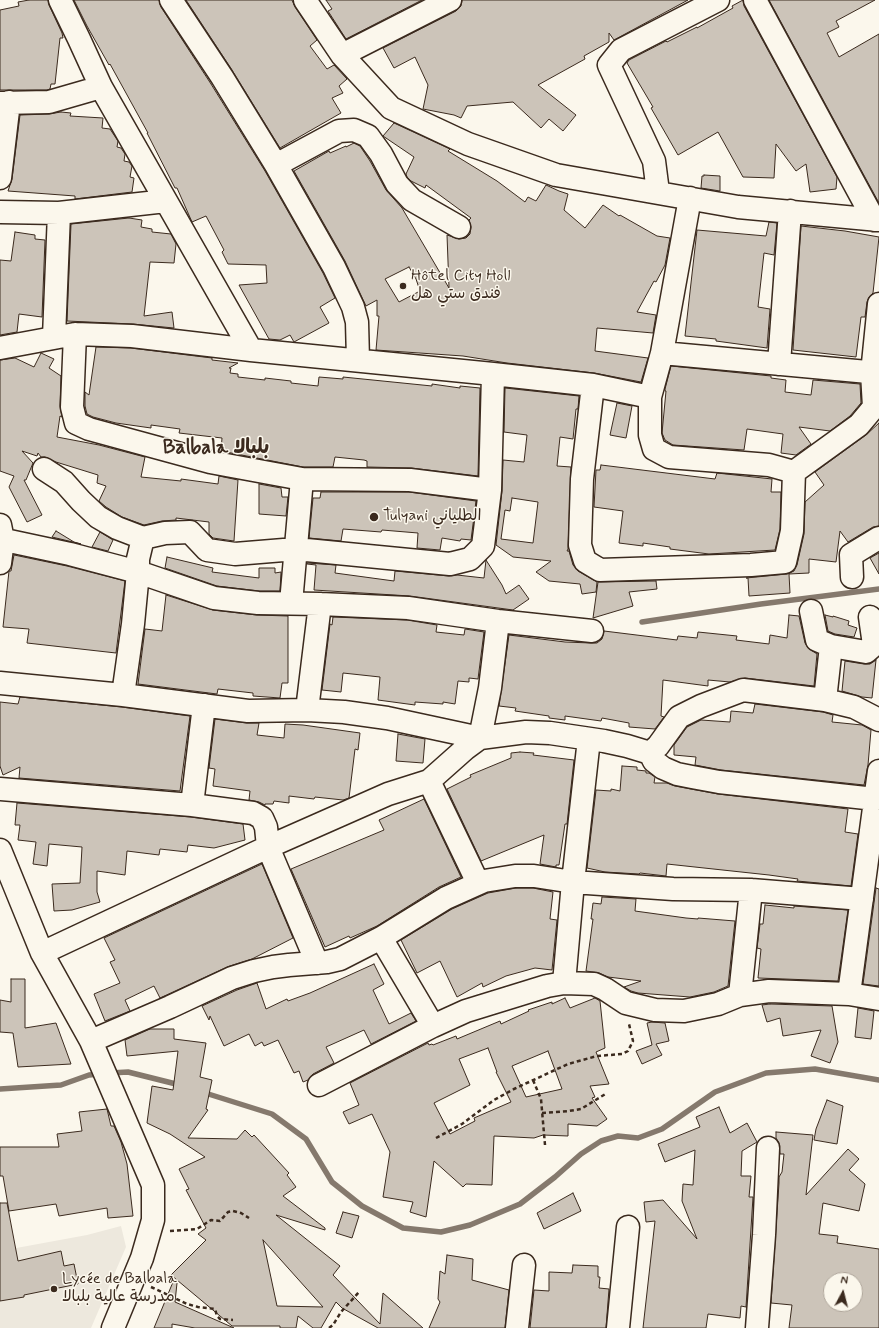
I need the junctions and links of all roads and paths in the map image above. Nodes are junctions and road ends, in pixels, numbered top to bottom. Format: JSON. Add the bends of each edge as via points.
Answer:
{"nodes":[{"id":1,"x":60,"y":0,"type":"edge"},
{"id":2,"x":171,"y":0,"type":"edge"},
{"id":3,"x":305,"y":0,"type":"edge"},
{"id":4,"x":450,"y":0,"type":"edge"},
{"id":5,"x":718,"y":0,"type":"edge"},
{"id":6,"x":755,"y":0,"type":"edge"},
{"id":7,"x":342,"y":55,"type":"junction"},
{"id":8,"x":101,"y":87,"type":"junction"},
{"id":9,"x":5,"y":103,"type":"edge"},
{"id":10,"x":276,"y":165,"type":"junction"},
{"id":11,"x":0,"y":178,"type":"edge"},
{"id":12,"x":658,"y":192,"type":"junction"},
{"id":13,"x":690,"y":198,"type":"junction"},
{"id":14,"x":166,"y":202,"type":"junction"},
{"id":15,"x":790,"y":211,"type":"junction"},
{"id":16,"x":0,"y":212,"type":"edge"},
{"id":17,"x":59,"y":213,"type":"junction"},
{"id":18,"x":877,"y":220,"type":"edge"},
{"id":19,"x":459,"y":227,"type":"dead end"},
{"id":20,"x":879,"y":304,"type":"edge"},
{"id":21,"x":64,"y":336,"type":"junction"},
{"id":22,"x":0,"y":348,"type":"edge"},
{"id":23,"x":251,"y":350,"type":"junction"},
{"id":24,"x":662,"y":353,"type":"junction"},
{"id":25,"x":358,"y":360,"type":"junction"},
{"id":26,"x":779,"y":364,"type":"junction"},
{"id":27,"x":875,"y":373,"type":"edge"},
{"id":28,"x":492,"y":374,"type":"junction"},
{"id":29,"x":593,"y":385,"type":"junction"},
{"id":30,"x":650,"y":397,"type":"junction"},
{"id":31,"x":44,"y":469,"type":"dead end"},
{"id":32,"x":794,"y":472,"type":"junction"},
{"id":33,"x":302,"y":479,"type":"junction"},
{"id":34,"x":490,"y":490,"type":"junction"},
{"id":35,"x":1,"y":534,"type":"edge"},
{"id":36,"x":142,"y":538,"type":"junction"},
{"id":37,"x":879,"y":538,"type":"edge"},
{"id":38,"x":296,"y":549,"type":"junction"},
{"id":39,"x":0,"y":563,"type":"edge"},
{"id":40,"x":138,"y":572,"type":"junction"},
{"id":41,"x":852,"y":577,"type":"dead end"},
{"id":42,"x":291,"y":603,"type":"junction"},
{"id":43,"x":320,"y":604,"type":"junction"},
{"id":44,"x":811,"y":611,"type":"dead end"},
{"id":45,"x":870,"y":617,"type":"dead end"},
{"id":46,"x":498,"y":621,"type":"junction"},
{"id":47,"x":592,"y":631,"type":"dead end"},
{"id":48,"x":831,"y":646,"type":"junction"},
{"id":49,"x":877,"y":649,"type":"edge"},
{"id":50,"x":0,"y":682,"type":"edge"},
{"id":51,"x":123,"y":695,"type":"junction"},
{"id":52,"x":825,"y":700,"type":"junction"},
{"id":53,"x":204,"y":705,"type":"junction"},
{"id":54,"x":307,"y":710,"type":"junction"},
{"id":55,"x":878,"y":713,"type":"edge"},
{"id":56,"x":480,"y":738,"type":"junction"},
{"id":57,"x":589,"y":739,"type":"junction"},
{"id":58,"x":650,"y":754,"type":"junction"},
{"id":59,"x":879,"y":771,"type":"edge"},
{"id":60,"x":429,"y":781,"type":"junction"},
{"id":61,"x":0,"y":789,"type":"edge"},
{"id":62,"x":875,"y":799,"type":"junction"},
{"id":63,"x":192,"y":805,"type":"junction"},
{"id":64,"x":268,"y":847,"type":"junction"},
{"id":65,"x":0,"y":850,"type":"edge"},
{"id":66,"x":573,"y":882,"type":"junction"},
{"id":67,"x":478,"y":883,"type":"junction"},
{"id":68,"x":752,"y":890,"type":"junction"},
{"id":69,"x":862,"y":899,"type":"junction"},
{"id":70,"x":381,"y":938,"type":"junction"},
{"id":71,"x":42,"y":953,"type":"junction"},
{"id":72,"x":317,"y":963,"type":"junction"},
{"id":73,"x":564,"y":983,"type":"junction"},
{"id":74,"x":849,"y":994,"type":"junction"},
{"id":75,"x":740,"y":995,"type":"junction"},
{"id":76,"x":879,"y":999,"type":"edge"},
{"id":77,"x":626,"y":1003,"type":"junction"},
{"id":78,"x":433,"y":1026,"type":"junction"},
{"id":79,"x":91,"y":1041,"type":"junction"},
{"id":80,"x":533,"y":1080,"type":"junction"},
{"id":81,"x":320,"y":1085,"type":"dead end"},
{"id":82,"x":607,"y":1093,"type":"dead end"},
{"id":83,"x":542,"y":1112,"type":"junction"},
{"id":84,"x":436,"y":1138,"type":"dead end"},
{"id":85,"x":545,"y":1145,"type":"dead end"},
{"id":86,"x":768,"y":1148,"type":"dead end"},
{"id":87,"x":249,"y":1218,"type":"dead end"},
{"id":88,"x":628,"y":1227,"type":"dead end"},
{"id":89,"x":150,"y":1230,"type":"junction"},
{"id":90,"x":524,"y":1264,"type":"dead end"},
{"id":91,"x":133,"y":1279,"type":"junction"},
{"id":92,"x":359,"y":1292,"type":"dead end"},
{"id":93,"x":234,"y":1320,"type":"dead end"},
{"id":94,"x":113,"y":1328,"type":"edge"},
{"id":95,"x":329,"y":1328,"type":"edge"},
{"id":96,"x":517,"y":1328,"type":"edge"},
{"id":97,"x":618,"y":1328,"type":"edge"},
{"id":98,"x":757,"y":1328,"type":"edge"}],
"edges":[{"from":1,"to":8,"type":"street"},
{"from":2,"to":10,"type":"street"},
{"from":3,"to":7,"type":"street"},
{"from":4,"to":7,"type":"street"},
{"from":5,"to":12,"type":"street","via":[[620,50],[609,65],[654,161]]},
{"from":6,"to":18,"type":"street"},
{"from":7,"to":12,"type":"street","via":[[391,108],[468,144],[556,175]]},
{"from":8,"to":9,"type":"street","via":[[49,102]]},
{"from":8,"to":14,"type":"street"},
{"from":9,"to":11,"type":"street"},
{"from":10,"to":19,"type":"street","via":[[339,131],[354,130],[368,136],[397,184],[412,200]]},
{"from":10,"to":25,"type":"street","via":[[334,267],[353,307],[357,322]]},
{"from":12,"to":13,"type":"street"},
{"from":13,"to":15,"type":"street"},
{"from":13,"to":24,"type":"street"},
{"from":14,"to":17,"type":"street"},
{"from":14,"to":23,"type":"street"},
{"from":15,"to":18,"type":"street"},
{"from":15,"to":26,"type":"street"},
{"from":16,"to":17,"type":"street"},
{"from":17,"to":21,"type":"street"},
{"from":20,"to":27,"type":"street"},
{"from":21,"to":22,"type":"street"},
{"from":21,"to":23,"type":"street","via":[[132,336]]},
{"from":21,"to":33,"type":"street","via":[[76,423],[89,429],[210,462]]},
{"from":23,"to":25,"type":"street"},
{"from":24,"to":26,"type":"street"},
{"from":24,"to":30,"type":"street"},
{"from":25,"to":28,"type":"street"},
{"from":26,"to":27,"type":"street"},
{"from":27,"to":32,"type":"street","via":[[874,407],[859,425]]},
{"from":28,"to":29,"type":"street"},
{"from":28,"to":34,"type":"street"},
{"from":29,"to":30,"type":"street"},
{"from":29,"to":32,"type":"street","via":[[582,479],[580,545],[585,561],[600,570],[785,562],[792,531]]},
{"from":30,"to":32,"type":"street","via":[[650,435],[654,449],[669,457],[769,465]]},
{"from":31,"to":36,"type":"street","via":[[64,482],[98,517]]},
{"from":33,"to":34,"type":"street","via":[[410,480]]},
{"from":33,"to":38,"type":"street"},
{"from":34,"to":38,"type":"street","via":[[483,546],[470,559],[450,564]]},
{"from":35,"to":39,"type":"street"},
{"from":35,"to":40,"type":"street"},
{"from":36,"to":38,"type":"street","via":[[165,533],[190,532],[207,550],[235,554]]},
{"from":36,"to":40,"type":"street"},
{"from":37,"to":41,"type":"street","via":[[851,555]]},
{"from":38,"to":42,"type":"street"},
{"from":40,"to":42,"type":"street","via":[[214,598],[258,603]]},
{"from":40,"to":51,"type":"street"},
{"from":42,"to":43,"type":"street"},
{"from":43,"to":46,"type":"street","via":[[408,608]]},
{"from":43,"to":54,"type":"street"},
{"from":44,"to":48,"type":"street","via":[[817,640]]},
{"from":45,"to":49,"type":"street"},
{"from":46,"to":47,"type":"street"},
{"from":46,"to":56,"type":"street","via":[[490,688]]},
{"from":48,"to":49,"type":"street","via":[[866,652]]},
{"from":48,"to":52,"type":"street"},
{"from":50,"to":51,"type":"street"},
{"from":51,"to":53,"type":"street"},
{"from":52,"to":55,"type":"street"},
{"from":52,"to":58,"type":"street","via":[[743,690],[679,717]]},
{"from":53,"to":54,"type":"street","via":[[248,711]]},
{"from":53,"to":63,"type":"street"},
{"from":54,"to":56,"type":"street","via":[[387,718]]},
{"from":56,"to":57,"type":"street","via":[[526,732]]},
{"from":56,"to":60,"type":"street"},
{"from":57,"to":58,"type":"street","via":[[627,746]]},
{"from":57,"to":66,"type":"street"},
{"from":58,"to":62,"type":"street","via":[[663,768],[677,774],[719,782]]},
{"from":59,"to":62,"type":"street"},
{"from":60,"to":64,"type":"street","via":[[388,794]]},
{"from":60,"to":67,"type":"street"},
{"from":61,"to":63,"type":"street"},
{"from":62,"to":69,"type":"street"},
{"from":63,"to":64,"type":"street","via":[[253,813],[262,818],[266,827]]},
{"from":64,"to":71,"type":"street"},
{"from":64,"to":72,"type":"street"},
{"from":65,"to":71,"type":"street"},
{"from":66,"to":67,"type":"street","via":[[515,876]]},
{"from":66,"to":68,"type":"street","via":[[673,889]]},
{"from":66,"to":73,"type":"street"},
{"from":67,"to":70,"type":"street","via":[[446,898]]},
{"from":68,"to":69,"type":"street"},
{"from":68,"to":75,"type":"street"},
{"from":69,"to":74,"type":"street"},
{"from":70,"to":72,"type":"street","via":[[340,959]]},
{"from":70,"to":78,"type":"street"},
{"from":71,"to":79,"type":"street"},
{"from":72,"to":79,"type":"street","via":[[273,967],[232,978]]},
{"from":73,"to":77,"type":"street","via":[[594,984]]},
{"from":73,"to":78,"type":"street","via":[[466,1011]]},
{"from":74,"to":75,"type":"street","via":[[769,991]]},
{"from":74,"to":76,"type":"street"},
{"from":75,"to":77,"type":"street","via":[[718,1004],[684,1011],[655,1010]]},
{"from":77,"to":80,"type":"path","via":[[633,1041],[628,1051],[568,1064]]},
{"from":78,"to":81,"type":"street"},
{"from":79,"to":89,"type":"street","via":[[153,1185],[153,1220]]},
{"from":80,"to":83,"type":"path","via":[[541,1099]]},
{"from":80,"to":84,"type":"path","via":[[494,1100],[462,1124]]},
{"from":82,"to":83,"type":"path","via":[[581,1109]]},
{"from":83,"to":85,"type":"path"},
{"from":86,"to":98,"type":"street"},
{"from":87,"to":89,"type":"path","via":[[241,1213],[228,1212],[220,1221],[211,1220],[197,1229]]},
{"from":88,"to":97,"type":"street"},
{"from":89,"to":91,"type":"street"},
{"from":90,"to":96,"type":"street"},
{"from":91,"to":93,"type":"path","via":[[187,1304],[215,1309],[220,1319]]},
{"from":91,"to":94,"type":"street"},
{"from":92,"to":95,"type":"path"}]}
